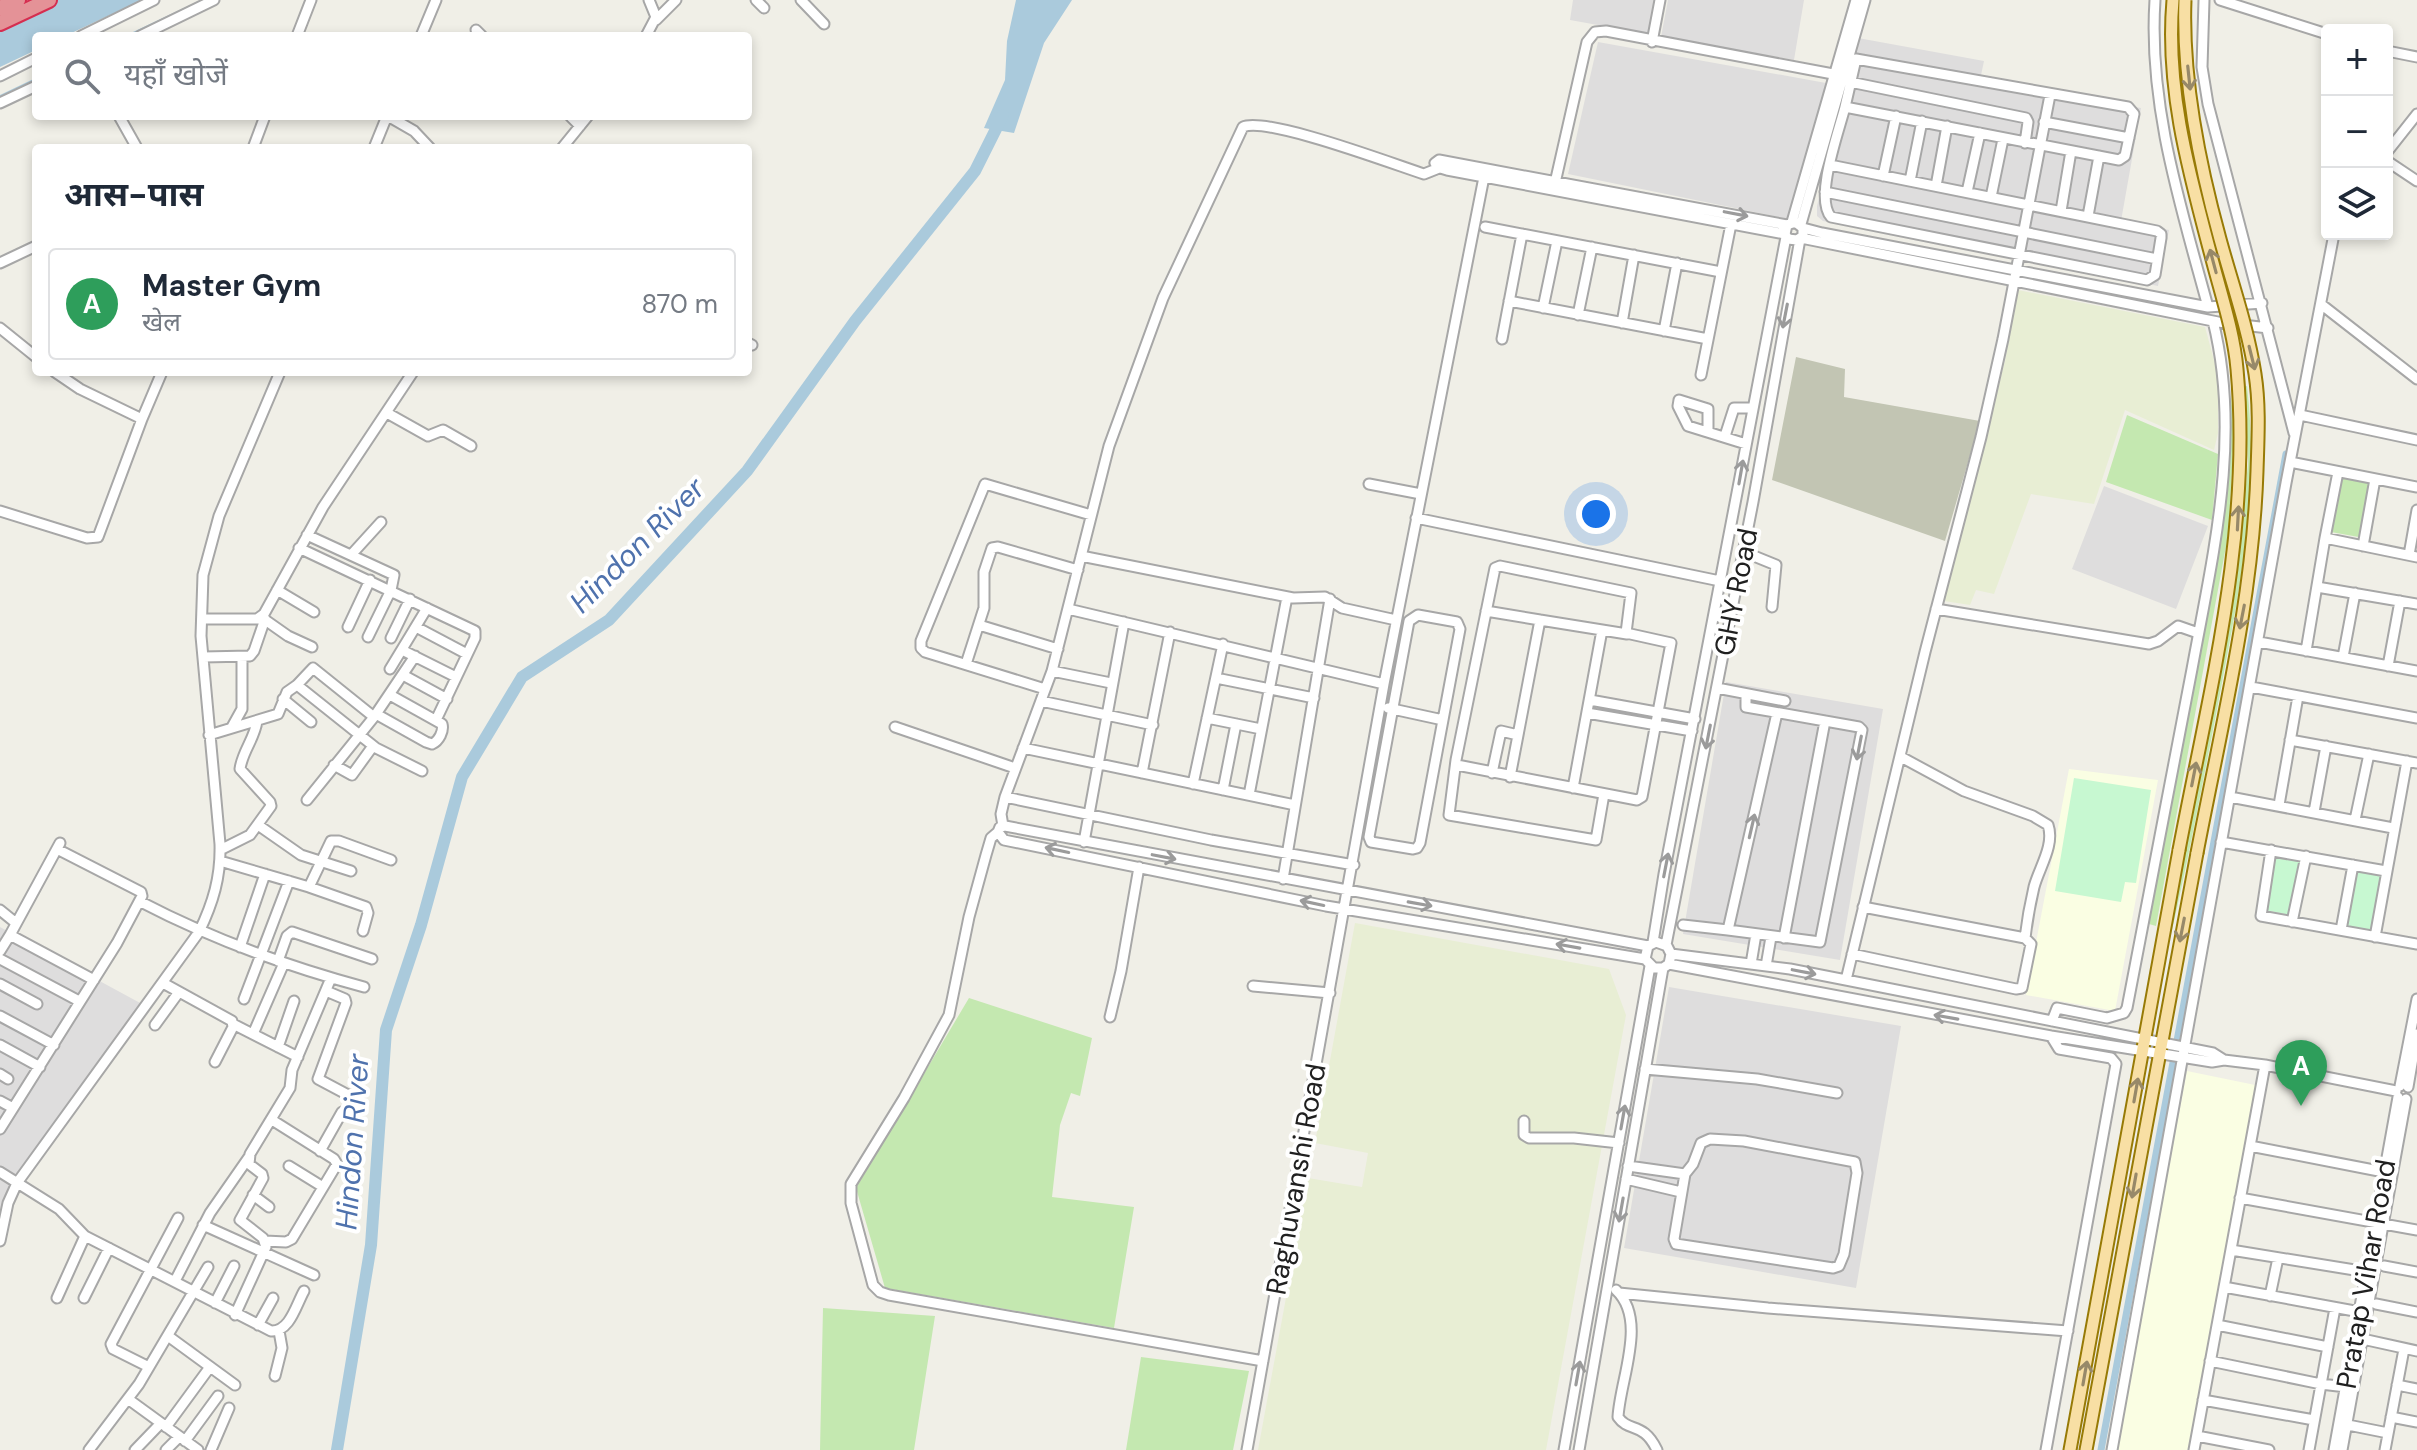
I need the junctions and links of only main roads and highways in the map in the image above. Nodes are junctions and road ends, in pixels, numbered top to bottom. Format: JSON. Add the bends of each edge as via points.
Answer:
{"nodes":[{"id":1,"x":18,"y":0,"type":"edge"},
{"id":2,"x":49,"y":0,"type":"edge"},
{"id":3,"x":2173,"y":0,"type":"edge"},
{"id":4,"x":2185,"y":0,"type":"edge"},
{"id":5,"x":0,"y":8,"type":"edge"},
{"id":6,"x":0,"y":23,"type":"edge"},
{"id":7,"x":2070,"y":1450,"type":"edge"},
{"id":8,"x":2086,"y":1450,"type":"edge"}],
"edges":[{"from":1,"to":5,"type":"highway"},
{"from":2,"to":6,"type":"highway"},
{"from":7,"to":3,"type":"main road","one_way":true,"bridge":true,"via":[[2237,537],[2242,434],[2237,366],[2174,89]]},
{"from":4,"to":8,"type":"main road","one_way":true,"bridge":true,"via":[[2191,98],[2203,170],[2255,373],[2256,524],[2197,853],[2172,1050]]}]}
